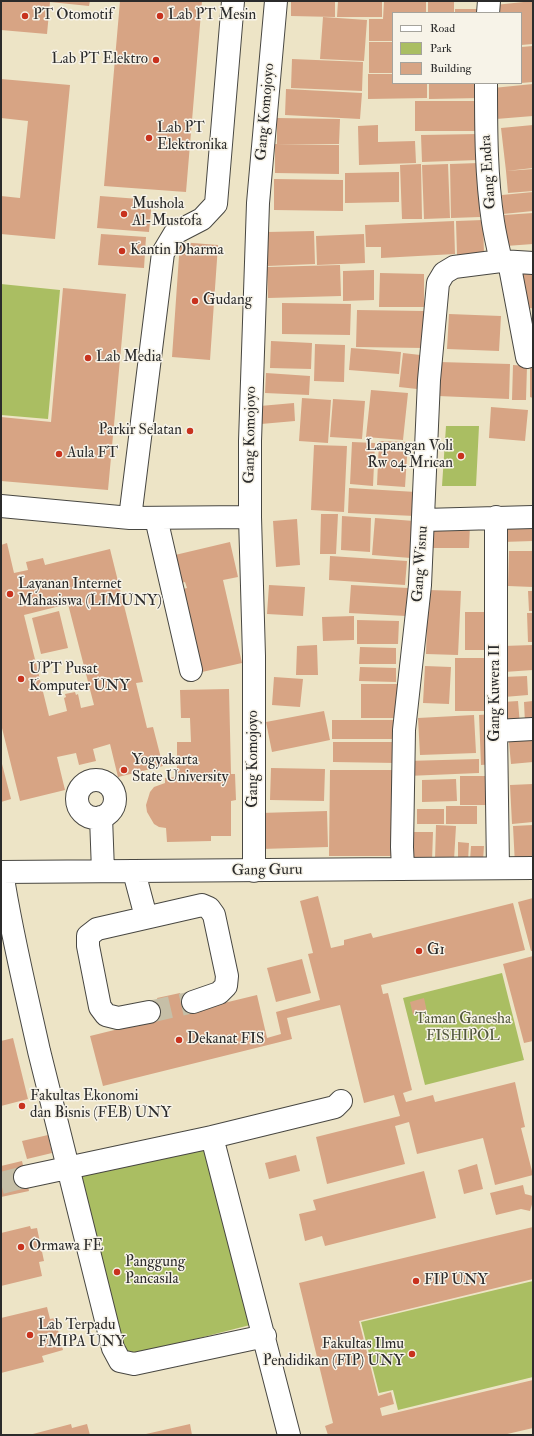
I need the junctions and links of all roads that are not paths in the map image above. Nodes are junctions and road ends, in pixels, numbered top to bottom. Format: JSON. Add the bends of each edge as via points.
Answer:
{"nodes":[{"id":1,"x":233,"y":1,"type":"edge"},
{"id":2,"x":276,"y":1,"type":"edge"},
{"id":3,"x":489,"y":1,"type":"edge"},
{"id":4,"x":488,"y":12,"type":"edge"},
{"id":5,"x":486,"y":84,"type":"edge"},
{"id":6,"x":505,"y":261,"type":"junction"},
{"id":7,"x":533,"y":263,"type":"edge"},
{"id":8,"x":526,"y":357,"type":"dead end"},
{"id":9,"x":1,"y":506,"type":"edge"},
{"id":10,"x":250,"y":517,"type":"junction"},
{"id":11,"x":496,"y":517,"type":"junction"},
{"id":12,"x":533,"y":517,"type":"edge"},
{"id":13,"x":130,"y":518,"type":"junction"},
{"id":14,"x":156,"y":518,"type":"junction"},
{"id":15,"x":424,"y":520,"type":"junction"},
{"id":16,"x":191,"y":670,"type":"dead end"},
{"id":17,"x":533,"y":728,"type":"edge"},
{"id":18,"x":496,"y":731,"type":"junction"},
{"id":19,"x":101,"y":817,"type":"dead end"},
{"id":20,"x":498,"y":868,"type":"junction"},
{"id":21,"x":533,"y":868,"type":"edge"},
{"id":22,"x":403,"y":869,"type":"junction"},
{"id":23,"x":103,"y":871,"type":"junction"},
{"id":24,"x":254,"y":871,"type":"junction"},
{"id":25,"x":2,"y":872,"type":"edge"},
{"id":26,"x":134,"y":872,"type":"junction"},
{"id":27,"x":146,"y":917,"type":"junction"},
{"id":28,"x":193,"y":1002,"type":"tunnel mouth"},
{"id":29,"x":148,"y":1012,"type":"tunnel mouth"},
{"id":30,"x":341,"y":1101,"type":"dead end"},
{"id":31,"x":212,"y":1137,"type":"junction"},
{"id":32,"x":67,"y":1168,"type":"junction"},
{"id":33,"x":25,"y":1177,"type":"tunnel mouth"},
{"id":34,"x":265,"y":1336,"type":"junction"},
{"id":35,"x":289,"y":1435,"type":"edge"}],
"edges":[{"from":1,"to":13,"type":"street","via":[[216,204],[202,219],[175,234],[163,253]]},
{"from":2,"to":10,"type":"street","name":"Gang Komojoyo","via":[[258,203]]},
{"from":3,"to":4,"type":"street"},
{"from":5,"to":6,"type":"street","name":"Gang Endra","via":[[488,172],[493,222]]},
{"from":6,"to":7,"type":"street"},
{"from":6,"to":8,"type":"street","name":"Gang Endra"},
{"from":6,"to":15,"type":"street","name":"Gang Wisnu","via":[[454,267],[444,273],[438,283],[429,380]]},
{"from":9,"to":13,"type":"street"},
{"from":10,"to":14,"type":"street"},
{"from":10,"to":24,"type":"street","name":"Gang Komojoyo","via":[[254,664]]},
{"from":11,"to":12,"type":"street"},
{"from":11,"to":15,"type":"street"},
{"from":11,"to":18,"type":"street","name":"Gang Kuwera II"},
{"from":13,"to":14,"type":"street"},
{"from":14,"to":16,"type":"street"},
{"from":15,"to":22,"type":"street","name":"Gang Wisnu","via":[[420,585],[404,730]]},
{"from":17,"to":18,"type":"street"},
{"from":18,"to":20,"type":"street","name":"Gang Kuwera II"},
{"from":19,"to":23,"type":"street"},
{"from":20,"to":21,"type":"street","name":"Gang Guru"},
{"from":20,"to":22,"type":"street","name":"Gang Guru"},
{"from":22,"to":24,"type":"street","name":"Gang Guru"},
{"from":23,"to":25,"type":"street","name":"Gang Guru"},
{"from":23,"to":26,"type":"street","name":"Gang Guru"},
{"from":24,"to":26,"type":"street","name":"Gang Guru"},
{"from":25,"to":32,"type":"street","via":[[30,1009]]},
{"from":26,"to":27,"type":"street"},
{"from":27,"to":28,"type":"street","via":[[202,906],[209,908],[214,915],[227,976],[226,986],[219,993]]},
{"from":27,"to":29,"type":"street","via":[[97,929],[88,936],[88,946],[100,1007],[106,1015],[118,1018]]},
{"from":30,"to":31,"type":"street","via":[[335,1107]]},
{"from":31,"to":32,"type":"street"},
{"from":31,"to":34,"type":"street"},
{"from":32,"to":33,"type":"street"},
{"from":32,"to":34,"type":"street","via":[[113,1348],[120,1361],[134,1364]]},
{"from":34,"to":35,"type":"street"}]}
